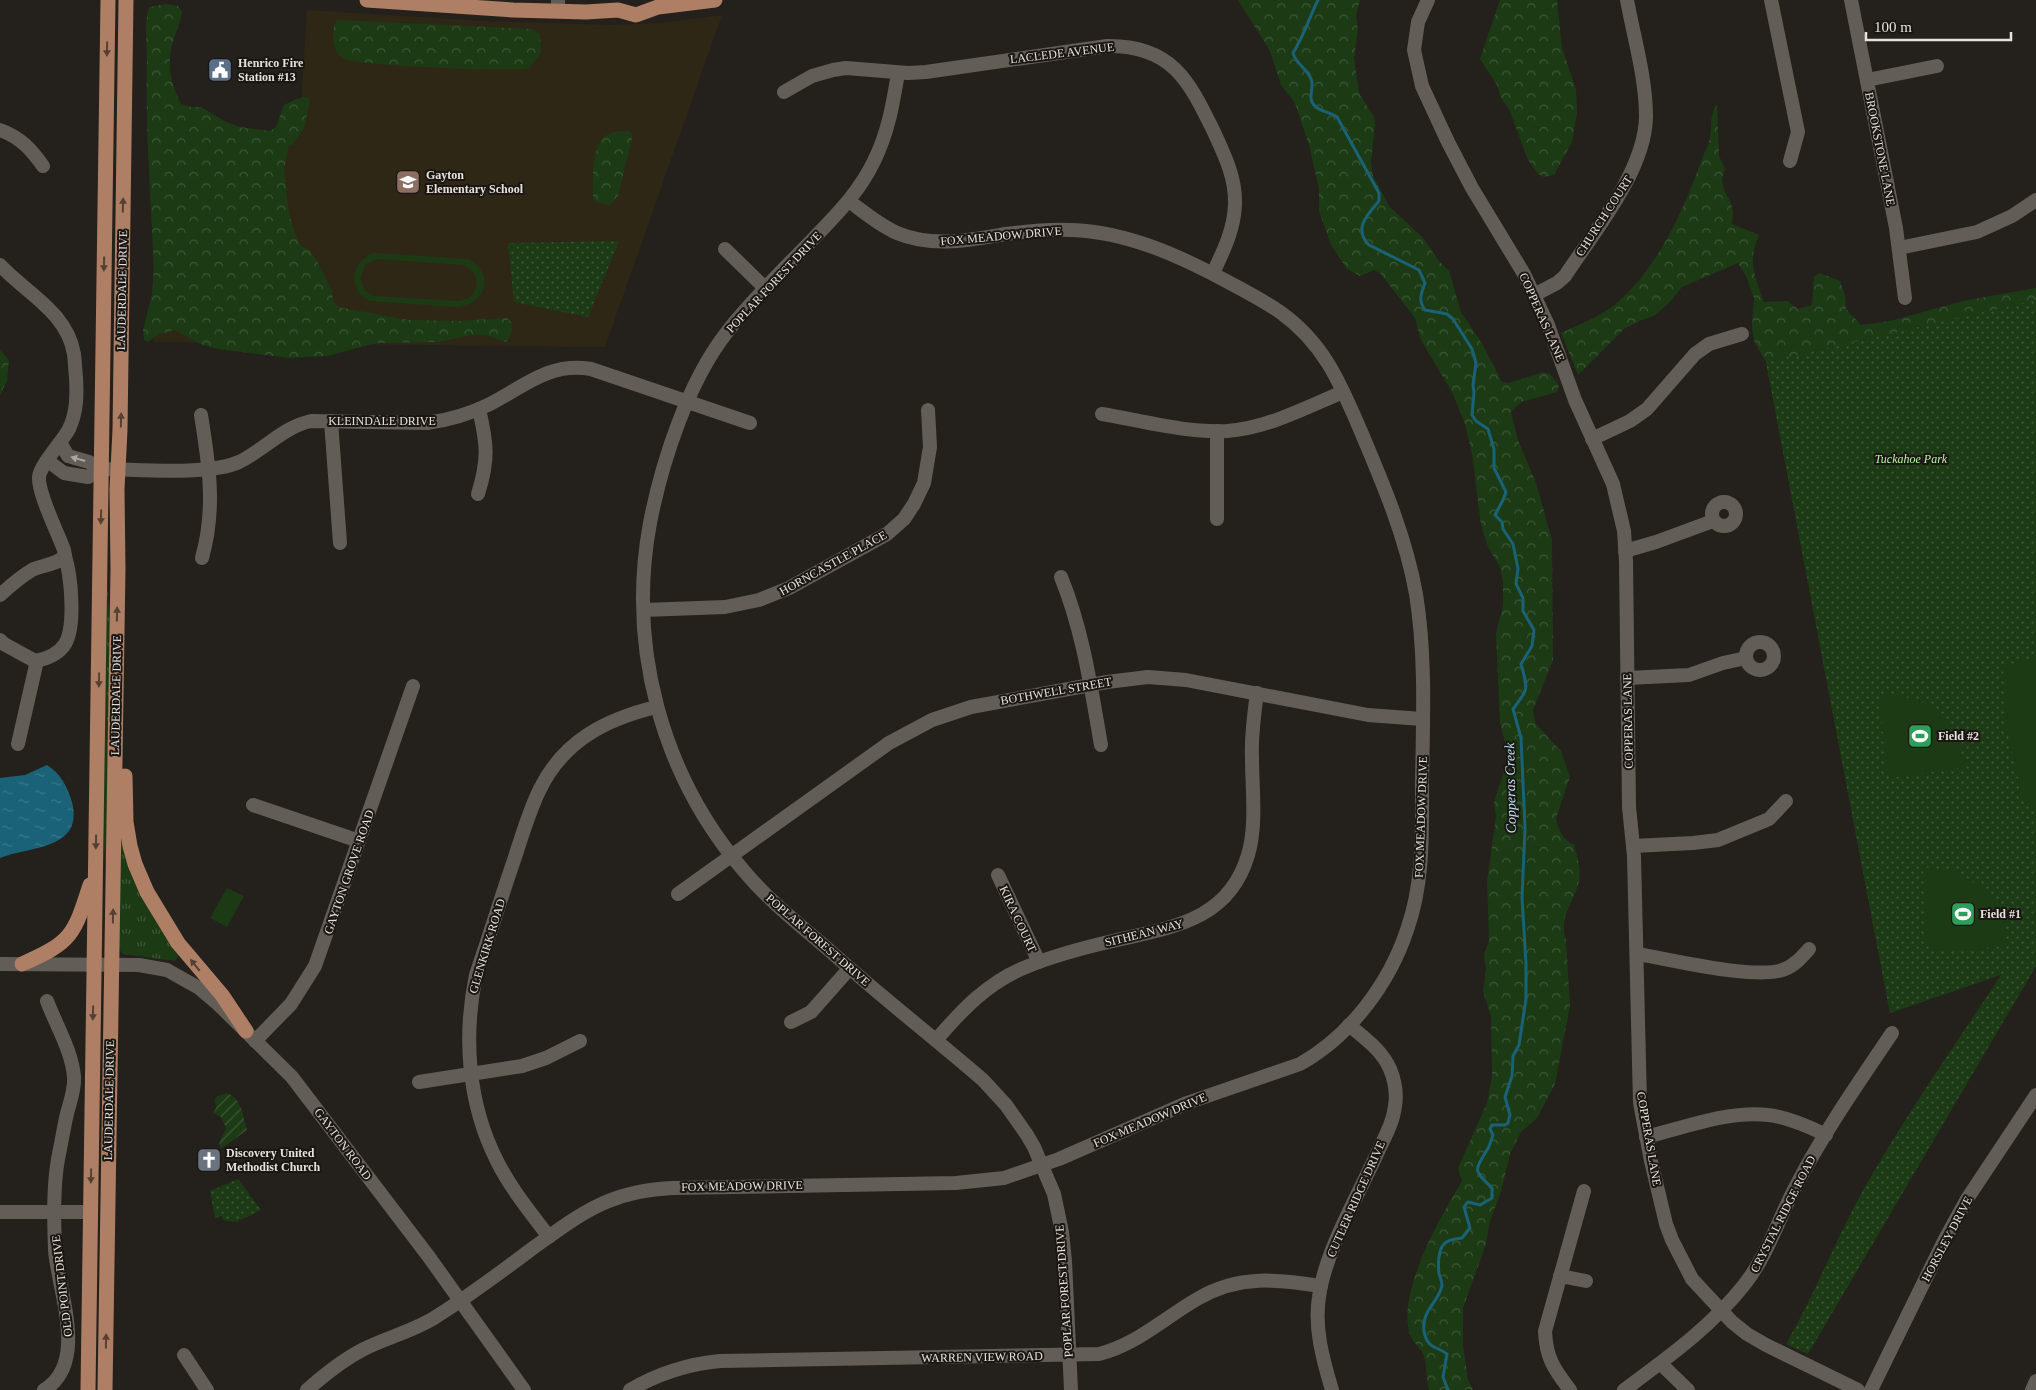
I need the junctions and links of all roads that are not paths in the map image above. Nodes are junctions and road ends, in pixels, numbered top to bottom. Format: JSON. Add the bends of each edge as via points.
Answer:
{"nodes":[{"id":1,"x":108,"y":0,"type":"edge"},
{"id":2,"x":126,"y":0,"type":"edge"},
{"id":3,"x":367,"y":0,"type":"edge"},
{"id":4,"x":715,"y":0,"type":"edge"},
{"id":5,"x":1428,"y":0,"type":"edge"},
{"id":6,"x":1627,"y":0,"type":"edge"},
{"id":7,"x":1771,"y":0,"type":"edge"},
{"id":8,"x":1851,"y":0,"type":"edge"},
{"id":9,"x":539,"y":5,"type":"edge"},
{"id":10,"x":558,"y":5,"type":"edge"},
{"id":11,"x":1937,"y":66,"type":"dead end"},
{"id":12,"x":898,"y":73,"type":"junction"},
{"id":13,"x":1867,"y":80,"type":"junction"},
{"id":14,"x":784,"y":92,"type":"dead end"},
{"id":15,"x":0,"y":130,"type":"edge"},
{"id":16,"x":1790,"y":161,"type":"dead end"},
{"id":17,"x":43,"y":166,"type":"dead end"},
{"id":18,"x":849,"y":200,"type":"junction"},
{"id":19,"x":2036,"y":200,"type":"edge"},
{"id":20,"x":1899,"y":248,"type":"junction"},
{"id":21,"x":724,"y":249,"type":"dead end"},
{"id":22,"x":0,"y":265,"type":"edge"},
{"id":23,"x":1213,"y":274,"type":"junction"},
{"id":24,"x":765,"y":288,"type":"junction"},
{"id":25,"x":1534,"y":295,"type":"junction"},
{"id":26,"x":1905,"y":298,"type":"dead end"},
{"id":27,"x":1742,"y":334,"type":"dead end"},
{"id":28,"x":1343,"y":392,"type":"junction"},
{"id":29,"x":688,"y":402,"type":"junction"},
{"id":30,"x":479,"y":409,"type":"junction"},
{"id":31,"x":928,"y":410,"type":"dead end"},
{"id":32,"x":1102,"y":414,"type":"dead end"},
{"id":33,"x":201,"y":415,"type":"dead end"},
{"id":34,"x":331,"y":421,"type":"junction"},
{"id":35,"x":750,"y":423,"type":"dead end"},
{"id":36,"x":1217,"y":431,"type":"junction"},
{"id":37,"x":1592,"y":439,"type":"junction"},
{"id":38,"x":61,"y":444,"type":"junction"},
{"id":39,"x":48,"y":461,"type":"junction"},
{"id":40,"x":101,"y":469,"type":"junction"},
{"id":41,"x":119,"y":469,"type":"junction"},
{"id":42,"x":209,"y":469,"type":"junction"},
{"id":43,"x":478,"y":494,"type":"dead end"},
{"id":44,"x":1217,"y":518,"type":"dead end"},
{"id":45,"x":1713,"y":521,"type":"dead end"},
{"id":46,"x":340,"y":543,"type":"dead end"},
{"id":47,"x":1625,"y":551,"type":"junction"},
{"id":48,"x":65,"y":556,"type":"junction"},
{"id":49,"x":202,"y":558,"type":"dead end"},
{"id":50,"x":1061,"y":577,"type":"dead end"},
{"id":51,"x":0,"y":595,"type":"edge"},
{"id":52,"x":644,"y":610,"type":"junction"},
{"id":53,"x":0,"y":640,"type":"edge"},
{"id":54,"x":1746,"y":658,"type":"dead end"},
{"id":55,"x":35,"y":661,"type":"junction"},
{"id":56,"x":1627,"y":678,"type":"junction"},
{"id":57,"x":1090,"y":685,"type":"junction"},
{"id":58,"x":412,"y":686,"type":"dead end"},
{"id":59,"x":1257,"y":693,"type":"junction"},
{"id":60,"x":116,"y":702,"type":"junction"},
{"id":61,"x":656,"y":707,"type":"junction"},
{"id":62,"x":1422,"y":719,"type":"junction"},
{"id":63,"x":18,"y":744,"type":"dead end"},
{"id":64,"x":1101,"y":745,"type":"dead end"},
{"id":65,"x":1786,"y":801,"type":"dead end"},
{"id":66,"x":253,"y":805,"type":"dead end"},
{"id":67,"x":359,"y":841,"type":"junction"},
{"id":68,"x":1632,"y":846,"type":"junction"},
{"id":69,"x":732,"y":856,"type":"junction"},
{"id":70,"x":96,"y":864,"type":"junction"},
{"id":71,"x":998,"y":875,"type":"dead end"},
{"id":72,"x":678,"y":894,"type":"dead end"},
{"id":73,"x":1809,"y":949,"type":"dead end"},
{"id":74,"x":1637,"y":954,"type":"junction"},
{"id":75,"x":1039,"y":962,"type":"junction"},
{"id":76,"x":0,"y":964,"type":"edge"},
{"id":77,"x":22,"y":964,"type":"junction"},
{"id":78,"x":94,"y":965,"type":"junction"},
{"id":79,"x":112,"y":965,"type":"junction"},
{"id":80,"x":850,"y":969,"type":"junction"},
{"id":81,"x":47,"y":1001,"type":"dead end"},
{"id":82,"x":791,"y":1022,"type":"dead end"},
{"id":83,"x":1349,"y":1025,"type":"junction"},
{"id":84,"x":1892,"y":1033,"type":"dead end"},
{"id":85,"x":251,"y":1036,"type":"junction"},
{"id":86,"x":936,"y":1040,"type":"junction"},
{"id":87,"x":580,"y":1041,"type":"dead end"},
{"id":88,"x":472,"y":1074,"type":"junction"},
{"id":89,"x":419,"y":1082,"type":"dead end"},
{"id":90,"x":2036,"y":1094,"type":"edge"},
{"id":91,"x":1826,"y":1134,"type":"junction"},
{"id":92,"x":1646,"y":1137,"type":"junction"},
{"id":93,"x":1042,"y":1166,"type":"junction"},
{"id":94,"x":1584,"y":1191,"type":"dead end"},
{"id":95,"x":55,"y":1211,"type":"junction"},
{"id":96,"x":0,"y":1212,"type":"edge"},
{"id":97,"x":90,"y":1212,"type":"junction"},
{"id":98,"x":549,"y":1237,"type":"junction"},
{"id":99,"x":1560,"y":1276,"type":"junction"},
{"id":100,"x":1586,"y":1281,"type":"dead end"},
{"id":101,"x":1321,"y":1286,"type":"junction"},
{"id":102,"x":460,"y":1300,"type":"junction"},
{"id":103,"x":1722,"y":1311,"type":"junction"},
{"id":104,"x":1068,"y":1355,"type":"junction"},
{"id":105,"x":184,"y":1356,"type":"dead end"},
{"id":106,"x":1661,"y":1364,"type":"junction"},
{"id":107,"x":2036,"y":1381,"type":"edge"},
{"id":108,"x":639,"y":1388,"type":"edge"},
{"id":109,"x":44,"y":1390,"type":"edge"},
{"id":110,"x":88,"y":1390,"type":"edge"},
{"id":111,"x":105,"y":1390,"type":"edge"},
{"id":112,"x":207,"y":1390,"type":"edge"},
{"id":113,"x":306,"y":1390,"type":"edge"},
{"id":114,"x":524,"y":1390,"type":"edge"},
{"id":115,"x":1071,"y":1390,"type":"edge"},
{"id":116,"x":1332,"y":1390,"type":"edge"},
{"id":117,"x":1570,"y":1390,"type":"edge"},
{"id":118,"x":1624,"y":1390,"type":"edge"},
{"id":119,"x":1688,"y":1390,"type":"edge"},
{"id":120,"x":1858,"y":1390,"type":"edge"},
{"id":121,"x":1871,"y":1390,"type":"edge"},
{"id":122,"x":2032,"y":1390,"type":"edge"}],
"edges":[{"from":1,"to":40,"type":"main road","name":"LAUDERDALE DRIVE","one_way":true},
{"from":41,"to":2,"type":"main road","name":"LAUDERDALE DRIVE","one_way":true},
{"from":3,"to":9,"type":"main road"},
{"from":4,"to":10,"type":"main road","via":[[658,7],[636,3],[618,10]]},
{"from":5,"to":25,"type":"street","name":"COPPERAS LANE","via":[[1418,22],[1414,50],[1422,86],[1468,181]]},
{"from":6,"to":25,"type":"street","name":"CHURCH COURT","via":[[1645,91],[1646,119],[1640,152],[1629,178],[1565,276]]},
{"from":7,"to":16,"type":"street","via":[[1798,132]]},
{"from":8,"to":13,"type":"street","name":"BROOKSTONE LANE"},
{"from":9,"to":10,"type":"main road"},
{"from":11,"to":13,"type":"street"},
{"from":12,"to":14,"type":"street","name":"LACLEDE AVENUE","via":[[846,68],[833,70],[812,76]]},
{"from":12,"to":18,"type":"street","name":"POPLAR FOREST DRIVE","via":[[884,138],[867,175]]},
{"from":12,"to":23,"type":"street","name":"LACLEDE AVENUE","via":[[926,72],[1107,46],[1130,47],[1160,57],[1190,85],[1233,178],[1235,205],[1231,230]]},
{"from":13,"to":20,"type":"street","name":"BROOKSTONE LANE"},
{"from":15,"to":17,"type":"street","via":[[19,139]]},
{"from":18,"to":23,"type":"street","name":"FOX MEADOW DRIVE","via":[[879,224],[918,239],[948,242],[1040,230],[1083,231],[1141,242]]},
{"from":18,"to":24,"type":"street","name":"POPLAR FOREST DRIVE"},
{"from":19,"to":20,"type":"street","via":[[2012,216],[1977,232]]},
{"from":20,"to":26,"type":"street","name":"BROOKSTONE LANE"},
{"from":21,"to":24,"type":"street"},
{"from":22,"to":38,"type":"street","via":[[55,314],[71,340],[77,397],[74,416]]},
{"from":23,"to":28,"type":"street","name":"FOX MEADOW DRIVE","via":[[1293,322],[1322,353]]},
{"from":24,"to":29,"type":"street","name":"POPLAR FOREST DRIVE","via":[[716,347]]},
{"from":25,"to":37,"type":"street","name":"COPPERAS LANE"},
{"from":27,"to":37,"type":"street","via":[[1709,344],[1695,354],[1647,409]]},
{"from":28,"to":36,"type":"street","via":[[1268,422]]},
{"from":28,"to":62,"type":"street","name":"FOX MEADOW DRIVE","via":[[1388,496],[1411,573],[1421,639]]},
{"from":29,"to":30,"type":"street","name":"KLEINDALE DRIVE","via":[[591,369],[574,367],[544,374]]},
{"from":29,"to":35,"type":"street","name":"KLEINDALE DRIVE"},
{"from":29,"to":52,"type":"street","name":"POPLAR FOREST DRIVE","via":[[654,504],[645,559]]},
{"from":30,"to":34,"type":"street","name":"KLEINDALE DRIVE","via":[[443,421]]},
{"from":30,"to":43,"type":"street","via":[[486,459]]},
{"from":31,"to":52,"type":"street","name":"HORNCASTLE PLACE","via":[[929,458],[924,482],[904,519],[887,534],[789,588],[759,600],[725,607]]},
{"from":32,"to":36,"type":"street"},
{"from":33,"to":42,"type":"street"},
{"from":34,"to":42,"type":"street","name":"KLEINDALE DRIVE","via":[[311,421],[296,426],[240,462]]},
{"from":34,"to":46,"type":"street"},
{"from":36,"to":44,"type":"street"},
{"from":37,"to":47,"type":"street","name":"COPPERAS LANE","via":[[1620,507]]},
{"from":38,"to":39,"type":"street"},
{"from":40,"to":38,"type":"street","name":"KLEINDALE DRIVE","one_way":true,"via":[[68,456]]},
{"from":39,"to":40,"type":"street","name":"KLEINDALE DRIVE","via":[[64,473],[88,477]]},
{"from":39,"to":48,"type":"street","via":[[41,470],[39,482]]},
{"from":40,"to":41,"type":"street","name":"KLEINDALE DRIVE"},
{"from":40,"to":70,"type":"main road","name":"LAUDERDALE DRIVE","one_way":true},
{"from":41,"to":42,"type":"street","name":"KLEINDALE DRIVE"},
{"from":60,"to":41,"type":"main road","name":"LAUDERDALE DRIVE","one_way":true},
{"from":42,"to":49,"type":"street","via":[[211,510]]},
{"from":45,"to":47,"type":"street"},
{"from":47,"to":56,"type":"street","name":"COPPERAS LANE"},
{"from":48,"to":51,"type":"street","via":[[60,561],[27,573]]},
{"from":48,"to":55,"type":"street","via":[[70,578],[68,637],[58,652]]},
{"from":50,"to":57,"type":"street","via":[[1080,629]]},
{"from":52,"to":61,"type":"street","name":"POPLAR FOREST DRIVE","via":[[645,646]]},
{"from":53,"to":55,"type":"street"},
{"from":54,"to":56,"type":"street","via":[[1689,675]]},
{"from":55,"to":63,"type":"street"},
{"from":56,"to":68,"type":"street","name":"COPPERAS LANE"},
{"from":57,"to":59,"type":"street","name":"BOTHWELL STREET","via":[[1134,678],[1173,678]]},
{"from":57,"to":64,"type":"street"},
{"from":57,"to":69,"type":"street","name":"BOTHWELL STREET","via":[[971,707],[918,726],[889,743]]},
{"from":58,"to":67,"type":"street","name":"GAYTON GROVE ROAD"},
{"from":59,"to":62,"type":"street","name":"BOTHWELL STREET","via":[[1368,715]]},
{"from":59,"to":75,"type":"street","name":"SITHEAN WAY","via":[[1252,730],[1251,845],[1245,864],[1228,892],[1208,911],[1177,926]]},
{"from":79,"to":60,"type":"main road","name":"LAUDERDALE DRIVE","one_way":true},
{"from":85,"to":60,"type":"main road","one_way":true,"via":[[170,930],[147,892],[135,864],[126,822]]},
{"from":61,"to":69,"type":"street","name":"POPLAR FOREST DRIVE","via":[[681,773],[706,821]]},
{"from":61,"to":88,"type":"street","name":"GLENKIRK ROAD","via":[[613,720],[583,737],[556,763],[540,789],[476,975],[468,1043]]},
{"from":62,"to":83,"type":"street","name":"FOX MEADOW DRIVE","via":[[1421,864],[1415,902],[1392,964]]},
{"from":65,"to":68,"type":"street","via":[[1769,819],[1718,840]]},
{"from":66,"to":67,"type":"street"},
{"from":67,"to":85,"type":"street","name":"GAYTON GROVE ROAD","via":[[315,966],[291,1004]]},
{"from":68,"to":74,"type":"street","name":"COPPERAS LANE"},
{"from":69,"to":72,"type":"street","name":"BOTHWELL STREET"},
{"from":69,"to":80,"type":"street","name":"POPLAR FOREST DRIVE","via":[[780,909]]},
{"from":70,"to":77,"type":"main road","via":[[74,928],[55,948]]},
{"from":70,"to":78,"type":"main road","name":"LAUDERDALE DRIVE"},
{"from":71,"to":75,"type":"street","name":"KIRA COURT"},
{"from":73,"to":74,"type":"street","via":[[1787,969],[1767,973]]},
{"from":74,"to":92,"type":"street","name":"COPPERAS LANE","via":[[1640,1103]]},
{"from":75,"to":86,"type":"street","name":"SITHEAN WAY","via":[[986,990],[959,1013]]},
{"from":76,"to":77,"type":"street","name":"GAYTON ROAD"},
{"from":77,"to":78,"type":"street","name":"GAYTON ROAD"},
{"from":78,"to":79,"type":"street","name":"GAYTON ROAD"},
{"from":78,"to":97,"type":"main road","name":"LAUDERDALE DRIVE","one_way":true},
{"from":79,"to":85,"type":"street","name":"GAYTON ROAD","via":[[158,967],[179,975],[209,997]]},
{"from":111,"to":79,"type":"main road","name":"LAUDERDALE DRIVE","one_way":true},
{"from":80,"to":82,"type":"street","via":[[811,1012]]},
{"from":80,"to":86,"type":"street","name":"POPLAR FOREST DRIVE"},
{"from":81,"to":95,"type":"street","name":"OLD POINT DRIVE","via":[[74,1076],[56,1173]]},
{"from":83,"to":93,"type":"street","name":"FOX MEADOW DRIVE","via":[[1325,1049],[1300,1064],[1187,1103]]},
{"from":83,"to":101,"type":"street","name":"CUTLER RIDGE DRIVE","via":[[1386,1060],[1396,1087],[1395,1106],[1388,1129],[1331,1253]]},
{"from":84,"to":91,"type":"street","name":"CRYSTAL RIDGE ROAD"},
{"from":85,"to":102,"type":"street","name":"GAYTON ROAD","via":[[292,1077]]},
{"from":86,"to":93,"type":"street","name":"POPLAR FOREST DRIVE","via":[[983,1080],[1002,1101],[1027,1135]]},
{"from":87,"to":88,"type":"street","via":[[522,1066]]},
{"from":88,"to":89,"type":"street"},
{"from":88,"to":98,"type":"street","name":"GLENKIRK ROAD","via":[[477,1109],[489,1145],[507,1179]]},
{"from":90,"to":121,"type":"street","name":"HORSLEY DRIVE","via":[[1945,1239]]},
{"from":91,"to":92,"type":"street","via":[[1783,1118],[1759,1114],[1730,1116]]},
{"from":91,"to":103,"type":"street","name":"CRYSTAL RIDGE ROAD","via":[[1796,1185],[1752,1276]]},
{"from":92,"to":103,"type":"street","name":"COPPERAS LANE","via":[[1672,1240],[1692,1279]]},
{"from":93,"to":98,"type":"street","name":"FOX MEADOW DRIVE","via":[[1004,1178],[971,1182],[659,1188],[606,1202]]},
{"from":93,"to":104,"type":"street","name":"POPLAR FOREST DRIVE","via":[[1054,1194],[1062,1232]]},
{"from":94,"to":99,"type":"street"},
{"from":95,"to":96,"type":"street"},
{"from":95,"to":97,"type":"street"},
{"from":95,"to":109,"type":"street","name":"OLD POINT DRIVE","via":[[55,1251],[69,1333],[63,1369],[53,1384]]},
{"from":97,"to":110,"type":"main road","name":"LAUDERDALE DRIVE"},
{"from":98,"to":102,"type":"street","name":"FOX MEADOW DRIVE"},
{"from":99,"to":100,"type":"street"},
{"from":99,"to":117,"type":"street","via":[[1545,1331],[1546,1348],[1555,1370]]},
{"from":101,"to":104,"type":"street","name":"WARREN VIEW ROAD","via":[[1270,1279],[1235,1284],[1198,1298],[1128,1344],[1099,1354]]},
{"from":101,"to":116,"type":"street","name":"CUTLER RIDGE DRIVE","via":[[1318,1323],[1321,1350]]},
{"from":102,"to":113,"type":"street","name":"FOX MEADOW DRIVE","via":[[418,1327],[349,1358]]},
{"from":102,"to":114,"type":"street","name":"GAYTON ROAD"},
{"from":103,"to":106,"type":"street","name":"CRYSTAL RIDGE ROAD"},
{"from":103,"to":120,"type":"street","name":"COPPERAS LANE","via":[[1747,1334]]},
{"from":104,"to":108,"type":"street","name":"WARREN VIEW ROAD","via":[[720,1361],[679,1368]]},
{"from":104,"to":115,"type":"street","name":"POPLAR FOREST DRIVE"},
{"from":105,"to":112,"type":"street"},
{"from":106,"to":118,"type":"street","name":"CRYSTAL RIDGE ROAD"},
{"from":106,"to":119,"type":"street"},
{"from":107,"to":122,"type":"street"}]}
